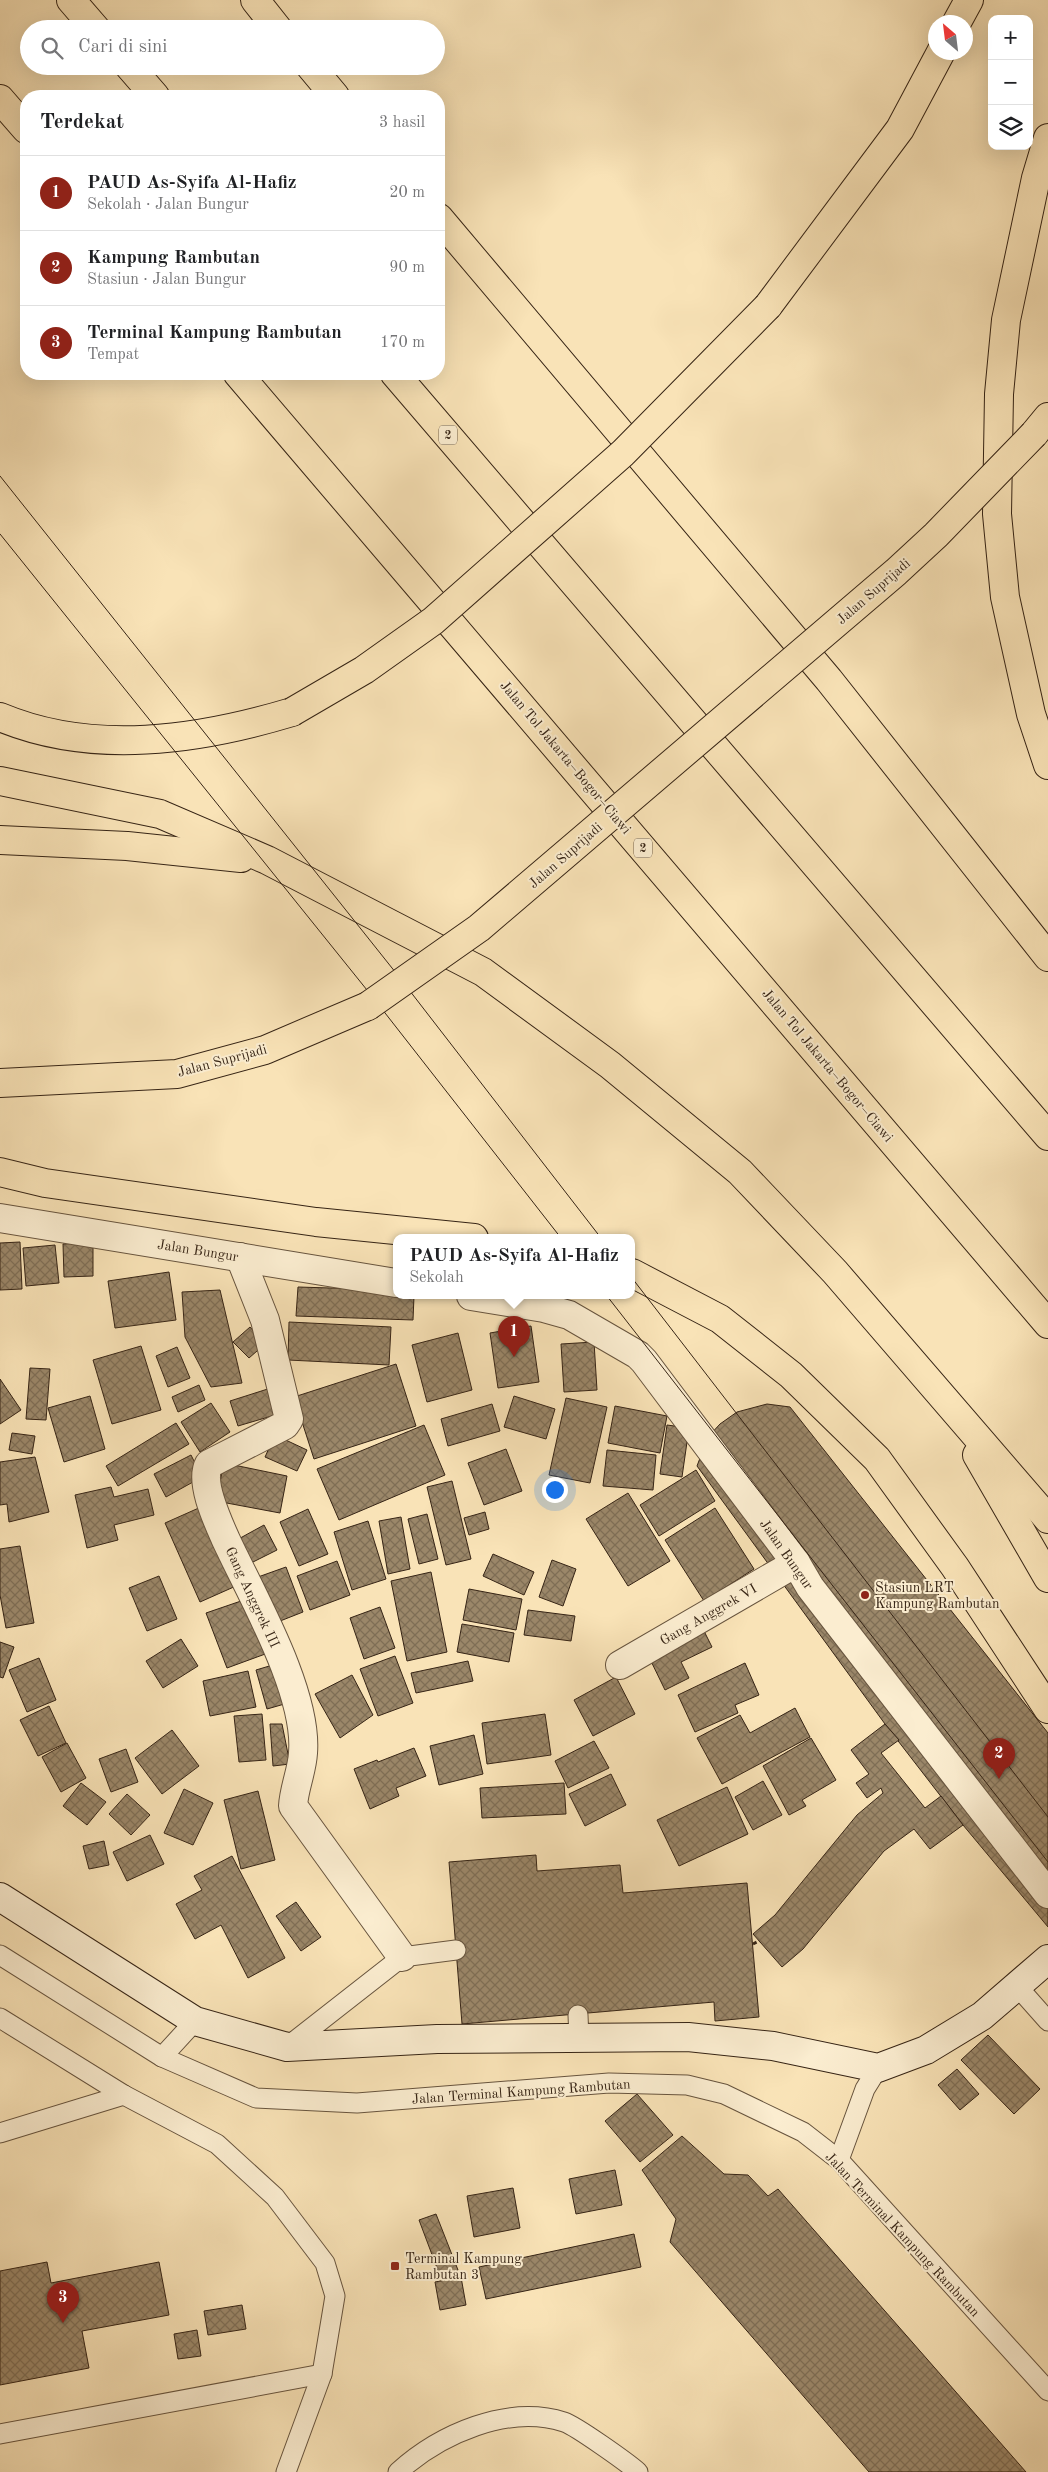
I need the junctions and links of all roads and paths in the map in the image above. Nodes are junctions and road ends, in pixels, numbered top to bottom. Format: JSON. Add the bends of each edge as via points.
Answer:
{"nodes":[{"id":1,"x":71,"y":0,"type":"edge"},
{"id":2,"x":255,"y":0,"type":"edge"},
{"id":3,"x":969,"y":0,"type":"edge"},
{"id":4,"x":961,"y":15,"type":"edge"},
{"id":5,"x":88,"y":20,"type":"edge"},
{"id":6,"x":271,"y":20,"type":"edge"},
{"id":7,"x":937,"y":60,"type":"edge"},
{"id":8,"x":137,"y":75,"type":"edge"},
{"id":9,"x":318,"y":75,"type":"edge"},
{"id":10,"x":150,"y":90,"type":"edge"},
{"id":11,"x":331,"y":90,"type":"edge"},
{"id":12,"x":0,"y":99,"type":"edge"},
{"id":13,"x":20,"y":122,"type":"edge"},
{"id":14,"x":1048,"y":138,"type":"edge"},
{"id":15,"x":445,"y":225,"type":"edge"},
{"id":16,"x":243,"y":380,"type":"edge"},
{"id":17,"x":400,"y":380,"type":"edge"},
{"id":18,"x":1041,"y":426,"type":"edge"},
{"id":19,"x":0,"y":717,"type":"edge"},
{"id":20,"x":1048,"y":765,"type":"edge"},
{"id":21,"x":0,"y":781,"type":"edge"},
{"id":22,"x":0,"y":840,"type":"edge"},
{"id":23,"x":267,"y":860,"type":"junction"},
{"id":24,"x":1048,"y":957,"type":"edge"},
{"id":25,"x":0,"y":1083,"type":"edge"},
{"id":26,"x":1048,"y":1136,"type":"edge"},
{"id":27,"x":0,"y":1172,"type":"edge"},
{"id":28,"x":0,"y":1218,"type":"edge"},
{"id":29,"x":434,"y":1234,"type":"edge"},
{"id":30,"x":240,"y":1257,"type":"junction"},
{"id":31,"x":635,"y":1275,"type":"edge"},
{"id":32,"x":393,"y":1282,"type":"edge"},
{"id":33,"x":489,"y":1299,"type":"edge"},
{"id":34,"x":1048,"y":1324,"type":"edge"},
{"id":35,"x":944,"y":1397,"type":"junction"},
{"id":36,"x":1048,"y":1519,"type":"edge"},
{"id":37,"x":796,"y":1563,"type":"junction"},
{"id":38,"x":1048,"y":1578,"type":"edge"},
{"id":39,"x":620,"y":1665,"type":"dead end"},
{"id":40,"x":1048,"y":1709,"type":"edge"},
{"id":41,"x":1048,"y":1894,"type":"edge"},
{"id":42,"x":0,"y":1897,"type":"edge"},
{"id":43,"x":759,"y":1941,"type":"dead end"},
{"id":44,"x":753,"y":1944,"type":"dead end"},
{"id":45,"x":456,"y":1950,"type":"dead end"},
{"id":46,"x":0,"y":1955,"type":"edge"},
{"id":47,"x":402,"y":1956,"type":"junction"},
{"id":48,"x":1048,"y":1960,"type":"edge"},
{"id":49,"x":1017,"y":1986,"type":"junction"},
{"id":50,"x":0,"y":2018,"type":"edge"},
{"id":51,"x":195,"y":2021,"type":"junction"},
{"id":52,"x":1048,"y":2021,"type":"edge"},
{"id":53,"x":287,"y":2047,"type":"junction"},
{"id":54,"x":162,"y":2057,"type":"junction"},
{"id":55,"x":878,"y":2068,"type":"junction"},
{"id":56,"x":124,"y":2095,"type":"junction"},
{"id":57,"x":0,"y":2133,"type":"edge"},
{"id":58,"x":839,"y":2160,"type":"junction"},
{"id":59,"x":322,"y":2374,"type":"junction"},
{"id":60,"x":1048,"y":2392,"type":"edge"},
{"id":61,"x":0,"y":2434,"type":"edge"},
{"id":62,"x":286,"y":2472,"type":"edge"},
{"id":63,"x":398,"y":2472,"type":"edge"},
{"id":64,"x":638,"y":2472,"type":"edge"}],
"edges":[{"from":1,"to":5,"type":"main road"},
{"from":2,"to":6,"type":"main road"},
{"from":3,"to":4,"type":"main road"},
{"from":7,"to":19,"type":"main road","bridge":true,"via":[[900,129],[768,306],[623,453],[433,621],[364,670],[292,712],[242,727],[161,738],[82,739],[41,731]]},
{"from":8,"to":10,"type":"main road"},
{"from":9,"to":11,"type":"main road"},
{"from":12,"to":13,"type":"main road"},
{"from":14,"to":20,"type":"main road","via":[[1036,178],[1006,320],[999,394],[997,514],[1005,597],[1031,714]]},
{"from":15,"to":24,"type":"main road","via":[[829,680]]},
{"from":16,"to":34,"type":"main road","name":"Jalan Tol Jakarta–Bogor–Ciawi","number":"2"},
{"from":17,"to":26,"type":"main road","number":"2"},
{"from":18,"to":25,"type":"main road","name":"Jalan Suprijadi","bridge":true,"via":[[936,535],[889,578],[479,928],[368,1006],[265,1050],[177,1074]]},
{"from":21,"to":23,"type":"main road","via":[[160,814]]},
{"from":22,"to":23,"type":"main road","via":[[127,846]]},
{"from":23,"to":35,"type":"main road","via":[[483,972],[610,1065],[740,1172],[835,1272]]},
{"from":27,"to":29,"type":"main road","via":[[44,1183],[316,1222]]},
{"from":28,"to":30,"type":"street","name":"Jalan Bungur"},
{"from":30,"to":32,"type":"street","name":"Jalan Bungur"},
{"from":30,"to":47,"type":"street","name":"Gang Anggrek III","via":[[265,1320],[289,1420],[209,1464],[206,1477],[209,1492],[219,1524],[279,1648],[300,1714],[304,1752],[293,1806]]},
{"from":31,"to":40,"type":"main road","via":[[720,1319],[791,1375],[877,1459],[955,1567]]},
{"from":33,"to":37,"type":"street","name":"Jalan Bungur","via":[[569,1315],[638,1356]]},
{"from":35,"to":36,"type":"main road"},
{"from":35,"to":38,"type":"main road"},
{"from":37,"to":39,"type":"street","name":"Gang Anggrek VI"},
{"from":37,"to":41,"type":"street","name":"Jalan Bungur","via":[[810,1587]]},
{"from":42,"to":51,"type":"street"},
{"from":43,"to":44,"type":"path"},
{"from":45,"to":47,"type":"lane"},
{"from":46,"to":54,"type":"lane","name":"Jalan Terminal Kampung Rambutan"},
{"from":47,"to":53,"type":"lane"},
{"from":48,"to":49,"type":"street"},
{"from":49,"to":52,"type":"lane"},
{"from":49,"to":55,"type":"street","via":[[982,2016],[926,2050]]},
{"from":50,"to":56,"type":"lane"},
{"from":51,"to":53,"type":"street"},
{"from":51,"to":54,"type":"lane"},
{"from":53,"to":55,"type":"street","via":[[578,2027],[773,2046]]},
{"from":54,"to":58,"type":"lane","name":"Jalan Terminal Kampung Rambutan","via":[[256,2098],[274,2099],[358,2103],[610,2083],[686,2084],[724,2094],[803,2132]]},
{"from":55,"to":58,"type":"lane","via":[[864,2090]]},
{"from":56,"to":57,"type":"lane"},
{"from":56,"to":59,"type":"lane","via":[[217,2144],[275,2197],[325,2263],[334,2296]]},
{"from":58,"to":60,"type":"lane","name":"Jalan Terminal Kampung Rambutan"},
{"from":59,"to":61,"type":"lane"},
{"from":59,"to":62,"type":"lane"},
{"from":63,"to":64,"type":"lane","via":[[413,2458],[472,2426],[517,2416],[565,2422]]}]}
